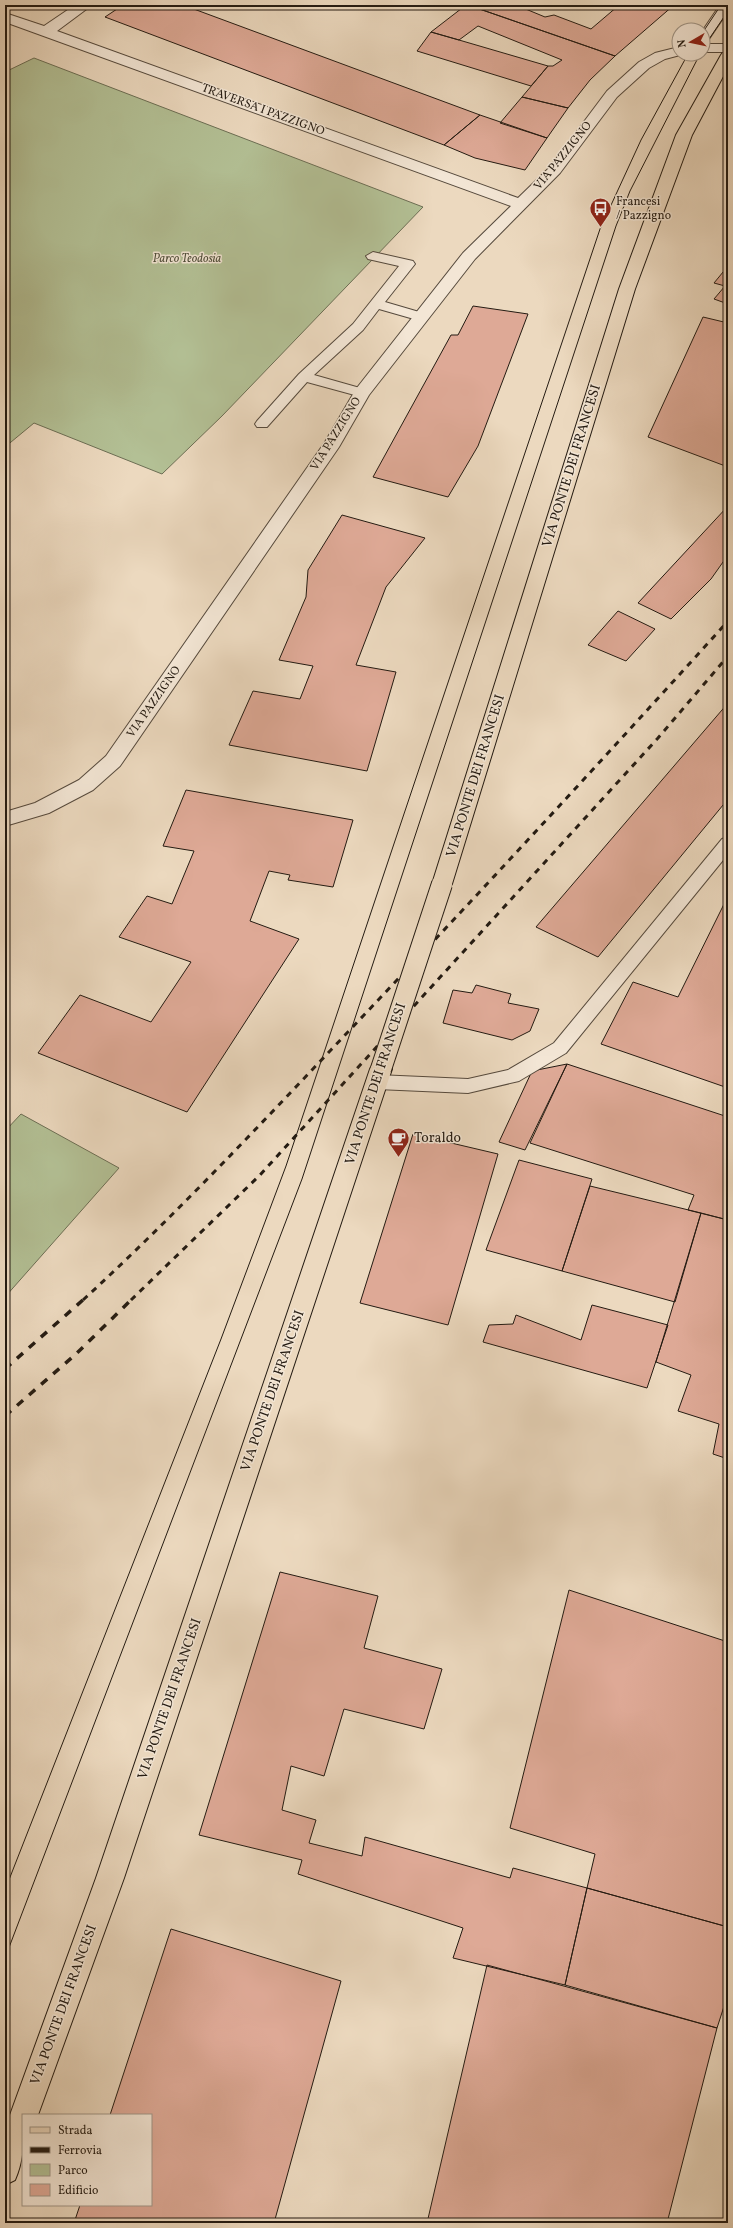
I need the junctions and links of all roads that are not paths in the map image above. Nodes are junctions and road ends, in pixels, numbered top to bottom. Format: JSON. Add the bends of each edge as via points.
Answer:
{"nodes":[{"id":1,"x":85,"y":5,"type":"edge"},
{"id":2,"x":726,"y":5,"type":"edge"},
{"id":3,"x":5,"y":17,"type":"edge"},
{"id":4,"x":711,"y":27,"type":"edge"},
{"id":5,"x":46,"y":32,"type":"junction"},
{"id":6,"x":711,"y":48,"type":"edge"},
{"id":7,"x":728,"y":48,"type":"edge"},
{"id":8,"x":671,"y":54,"type":"edge"},
{"id":9,"x":728,"y":55,"type":"edge"},
{"id":10,"x":521,"y":204,"type":"junction"},
{"id":11,"x":373,"y":256,"type":"dead end"},
{"id":12,"x":377,"y":304,"type":"junction"},
{"id":13,"x":421,"y":317,"type":"junction"},
{"id":14,"x":304,"y":377,"type":"junction"},
{"id":15,"x":362,"y":393,"type":"junction"},
{"id":16,"x":262,"y":424,"type":"dead end"},
{"id":17,"x":5,"y":819,"type":"edge"},
{"id":18,"x":728,"y":843,"type":"edge"},
{"id":19,"x":379,"y":1076,"type":"junction"},
{"id":20,"x":24,"y":2114,"type":"edge"},
{"id":21,"x":22,"y":2122,"type":"edge"},
{"id":22,"x":5,"y":2170,"type":"edge"}],
"edges":[{"from":1,"to":5,"type":"street"},
{"from":2,"to":4,"type":"lane"},
{"from":3,"to":5,"type":"street","name":"TRAVERSA I PAZZIGNO"},
{"from":5,"to":10,"type":"street","name":"TRAVERSA I PAZZIGNO"},
{"from":6,"to":7,"type":"street"},
{"from":8,"to":10,"type":"street","name":"VIA PAZZIGNO","via":[[651,61],[629,76],[612,94],[555,170]]},
{"from":9,"to":19,"type":"main road","name":"VIA PONTE DEI FRANCESI","bridge":true,"via":[[684,135],[627,289],[442,884]]},
{"from":10,"to":13,"type":"street","name":"VIA PAZZIGNO","via":[[470,256]]},
{"from":11,"to":12,"type":"lane","via":[[408,264]]},
{"from":12,"to":13,"type":"lane"},
{"from":12,"to":14,"type":"lane","via":[[358,328]]},
{"from":13,"to":15,"type":"street","name":"VIA PAZZIGNO"},
{"from":14,"to":15,"type":"lane"},
{"from":14,"to":16,"type":"lane"},
{"from":15,"to":17,"type":"street","name":"VIA PAZZIGNO","via":[[333,443],[113,761],[86,785],[42,808]]},
{"from":18,"to":19,"type":"lane","via":[[560,1048],[513,1076],[468,1086]]},
{"from":19,"to":20,"type":"main road","name":"VIA PONTE DEI FRANCESI","via":[[110,1878]]},
{"from":21,"to":22,"type":"main road"}]}
